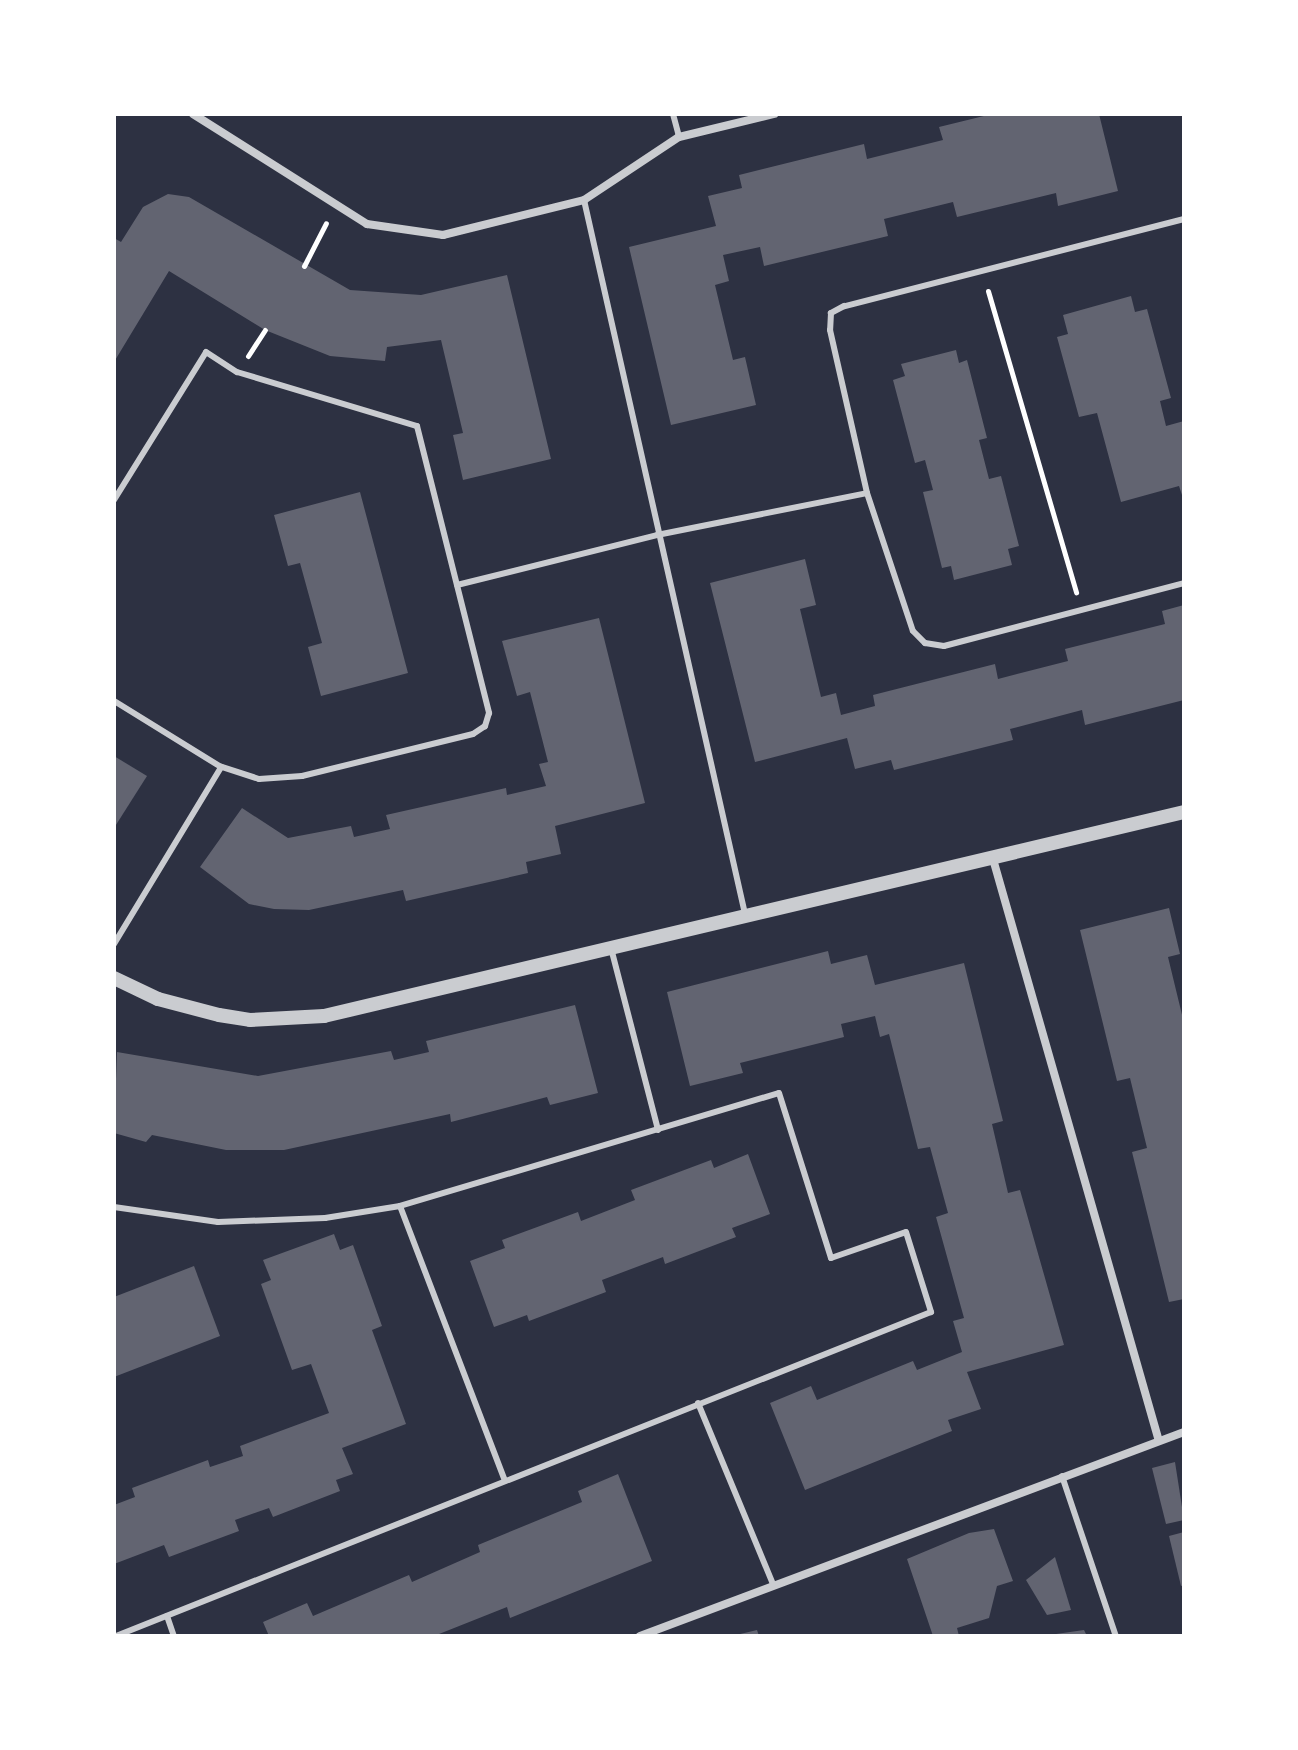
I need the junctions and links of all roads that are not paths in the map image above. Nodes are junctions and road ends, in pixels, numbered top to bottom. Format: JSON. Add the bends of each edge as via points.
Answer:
{"nodes":[{"id":1,"x":193,"y":114,"type":"edge"},
{"id":2,"x":673,"y":114,"type":"edge"},
{"id":3,"x":774,"y":114,"type":"edge"},
{"id":4,"x":679,"y":137,"type":"junction"},
{"id":5,"x":584,"y":200,"type":"junction"},
{"id":6,"x":1184,"y":219,"type":"edge"},
{"id":7,"x":867,"y":493,"type":"junction"},
{"id":8,"x":114,"y":500,"type":"edge"},
{"id":9,"x":657,"y":535,"type":"junction"},
{"id":10,"x":1184,"y":583,"type":"edge"},
{"id":11,"x":457,"y":585,"type":"junction"},
{"id":12,"x":114,"y":701,"type":"edge"},
{"id":13,"x":221,"y":767,"type":"junction"},
{"id":14,"x":1184,"y":812,"type":"edge"},
{"id":15,"x":993,"y":859,"type":"junction"},
{"id":16,"x":745,"y":914,"type":"junction"},
{"id":17,"x":114,"y":944,"type":"edge"},
{"id":18,"x":611,"y":948,"type":"junction"},
{"id":19,"x":114,"y":978,"type":"edge"},
{"id":20,"x":658,"y":1130,"type":"junction"},
{"id":21,"x":400,"y":1206,"type":"junction"},
{"id":22,"x":114,"y":1207,"type":"edge"},
{"id":23,"x":698,"y":1403,"type":"junction"},
{"id":24,"x":1184,"y":1432,"type":"edge"},
{"id":25,"x":1158,"y":1438,"type":"junction"},
{"id":26,"x":1062,"y":1475,"type":"junction"},
{"id":27,"x":505,"y":1481,"type":"junction"},
{"id":28,"x":773,"y":1584,"type":"junction"},
{"id":29,"x":167,"y":1616,"type":"junction"},
{"id":30,"x":116,"y":1636,"type":"edge"},
{"id":31,"x":174,"y":1636,"type":"edge"},
{"id":32,"x":640,"y":1636,"type":"edge"},
{"id":33,"x":1116,"y":1636,"type":"edge"}],
"edges":[{"from":1,"to":5,"type":"street","via":[[367,224],[443,235]]},
{"from":2,"to":4,"type":"lane"},
{"from":3,"to":4,"type":"street"},
{"from":4,"to":5,"type":"street"},
{"from":5,"to":9,"type":"lane"},
{"from":6,"to":7,"type":"lane","via":[[831,313],[830,330]]},
{"from":7,"to":9,"type":"lane"},
{"from":7,"to":10,"type":"lane","via":[[913,631],[925,643],[944,646]]},
{"from":8,"to":11,"type":"lane","via":[[206,352],[237,372],[417,426]]},
{"from":9,"to":11,"type":"lane"},
{"from":9,"to":16,"type":"lane"},
{"from":11,"to":13,"type":"lane","via":[[489,713],[485,726],[473,734],[302,776],[259,779]]},
{"from":12,"to":13,"type":"lane"},
{"from":13,"to":17,"type":"lane"},
{"from":14,"to":15,"type":"street"},
{"from":15,"to":16,"type":"street"},
{"from":15,"to":25,"type":"street"},
{"from":16,"to":18,"type":"street"},
{"from":18,"to":19,"type":"street","via":[[365,1008],[287,1020],[190,1009]]},
{"from":18,"to":20,"type":"lane"},
{"from":20,"to":21,"type":"lane"},
{"from":20,"to":23,"type":"lane","via":[[779,1093],[831,1258],[906,1232],[931,1312]]},
{"from":21,"to":22,"type":"lane","via":[[325,1218],[218,1222]]},
{"from":21,"to":27,"type":"lane"},
{"from":23,"to":27,"type":"lane"},
{"from":23,"to":28,"type":"lane"},
{"from":24,"to":25,"type":"street"},
{"from":25,"to":26,"type":"street"},
{"from":26,"to":28,"type":"street"},
{"from":26,"to":33,"type":"lane"},
{"from":27,"to":29,"type":"lane"},
{"from":28,"to":32,"type":"street"},
{"from":29,"to":30,"type":"lane"},
{"from":29,"to":31,"type":"lane"}]}
